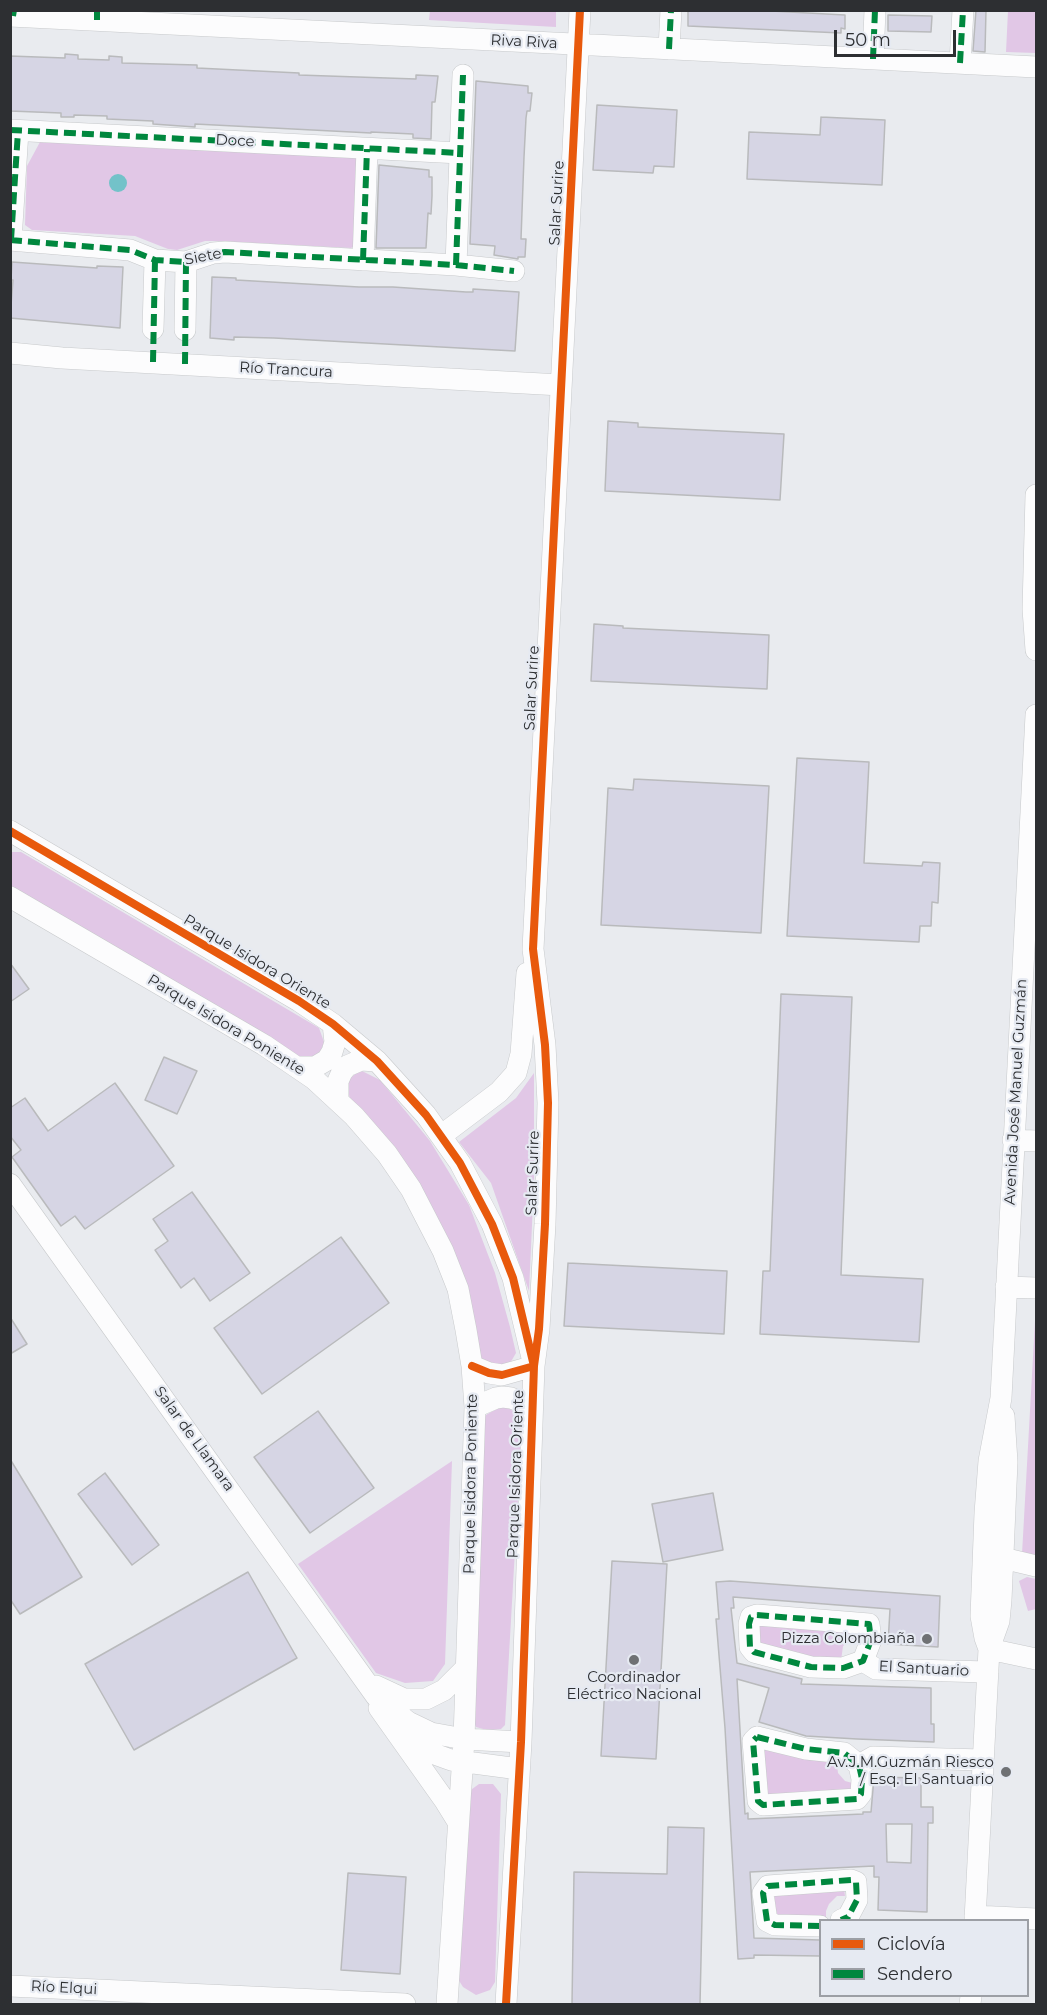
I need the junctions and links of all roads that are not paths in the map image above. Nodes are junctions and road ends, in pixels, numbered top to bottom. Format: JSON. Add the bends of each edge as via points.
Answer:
{"nodes":[{"id":1,"x":580,"y":10,"type":"edge"},
{"id":2,"x":671,"y":10,"type":"edge"},
{"id":3,"x":875,"y":10,"type":"edge"},
{"id":4,"x":963,"y":10,"type":"edge"},
{"id":5,"x":13,"y":14,"type":"edge"},
{"id":6,"x":97,"y":15,"type":"edge"},
{"id":7,"x":242,"y":19,"type":"edge"},
{"id":8,"x":578,"y":44,"type":"junction"},
{"id":9,"x":669,"y":49,"type":"junction"},
{"id":10,"x":873,"y":59,"type":"junction"},
{"id":11,"x":960,"y":63,"type":"junction"},
{"id":12,"x":1036,"y":67,"type":"edge"},
{"id":13,"x":463,"y":75,"type":"dead end"},
{"id":14,"x":14,"y":130,"type":"edge"},
{"id":15,"x":367,"y":149,"type":"junction"},
{"id":16,"x":460,"y":153,"type":"junction"},
{"id":17,"x":11,"y":240,"type":"edge"},
{"id":18,"x":155,"y":260,"type":"junction"},
{"id":19,"x":363,"y":260,"type":"junction"},
{"id":20,"x":186,"y":262,"type":"junction"},
{"id":21,"x":456,"y":265,"type":"junction"},
{"id":22,"x":514,"y":271,"type":"dead end"},
{"id":23,"x":10,"y":353,"type":"edge"},
{"id":24,"x":153,"y":362,"type":"junction"},
{"id":25,"x":185,"y":364,"type":"junction"},
{"id":26,"x":561,"y":385,"type":"junction"},
{"id":27,"x":1036,"y":495,"type":"edge"},
{"id":28,"x":1036,"y":543,"type":"edge"},
{"id":29,"x":1036,"y":650,"type":"edge"},
{"id":30,"x":1036,"y":715,"type":"edge"},
{"id":31,"x":15,"y":837,"type":"edge"},
{"id":32,"x":1033,"y":845,"type":"edge"},
{"id":33,"x":10,"y":897,"type":"edge"},
{"id":34,"x":533,"y":950,"type":"junction"},
{"id":35,"x":1029,"y":997,"type":"edge"},
{"id":36,"x":333,"y":1024,"type":"junction"},
{"id":37,"x":377,"y":1061,"type":"junction"},
{"id":38,"x":297,"y":1067,"type":"junction"},
{"id":39,"x":338,"y":1099,"type":"junction"},
{"id":40,"x":442,"y":1135,"type":"junction"},
{"id":41,"x":1013,"y":1140,"type":"junction"},
{"id":42,"x":1036,"y":1141,"type":"edge"},
{"id":43,"x":10,"y":1184,"type":"edge"},
{"id":44,"x":1006,"y":1287,"type":"junction"},
{"id":45,"x":1036,"y":1288,"type":"edge"},
{"id":46,"x":472,"y":1366,"type":"junction"},
{"id":47,"x":534,"y":1366,"type":"junction"},
{"id":48,"x":532,"y":1406,"type":"junction"},
{"id":49,"x":475,"y":1407,"type":"junction"},
{"id":50,"x":993,"y":1555,"type":"junction"},
{"id":51,"x":1036,"y":1566,"type":"edge"},
{"id":52,"x":989,"y":1649,"type":"junction"},
{"id":53,"x":1036,"y":1659,"type":"edge"},
{"id":54,"x":863,"y":1661,"type":"junction"},
{"id":55,"x":466,"y":1668,"type":"junction"},
{"id":56,"x":988,"y":1672,"type":"junction"},
{"id":57,"x":371,"y":1688,"type":"junction"},
{"id":58,"x":464,"y":1739,"type":"junction"},
{"id":59,"x":521,"y":1742,"type":"junction"},
{"id":60,"x":404,"y":1743,"type":"junction"},
{"id":61,"x":983,"y":1760,"type":"junction"},
{"id":62,"x":462,"y":1762,"type":"junction"},
{"id":63,"x":859,"y":1765,"type":"junction"},
{"id":64,"x":519,"y":1769,"type":"junction"},
{"id":65,"x":458,"y":1822,"type":"junction"},
{"id":66,"x":975,"y":1918,"type":"edge"},
{"id":67,"x":848,"y":1919,"type":"edge"},
{"id":68,"x":1036,"y":1919,"type":"edge"},
{"id":69,"x":819,"y":1926,"type":"edge"},
{"id":70,"x":10,"y":1986,"type":"edge"},
{"id":71,"x":405,"y":2004,"type":"edge"},
{"id":72,"x":447,"y":2004,"type":"edge"},
{"id":73,"x":506,"y":2004,"type":"edge"}],
"edges":[{"from":1,"to":8,"type":"street","name":"Salar Surire"},
{"from":2,"to":9,"type":"street"},
{"from":3,"to":10,"type":"street"},
{"from":4,"to":11,"type":"street"},
{"from":5,"to":6,"type":"street","name":"Riva Riva"},
{"from":6,"to":7,"type":"street","name":"Riva Riva"},
{"from":7,"to":8,"type":"street","name":"Riva Riva"},
{"from":8,"to":9,"type":"street","name":"Riva Riva"},
{"from":8,"to":26,"type":"street","name":"Salar Surire"},
{"from":9,"to":10,"type":"street","name":"Riva Riva"},
{"from":10,"to":11,"type":"street","name":"Riva Riva"},
{"from":11,"to":12,"type":"street","name":"Riva Riva"},
{"from":13,"to":16,"type":"street"},
{"from":14,"to":15,"type":"street","name":"Doce"},
{"from":14,"to":17,"type":"street"},
{"from":15,"to":16,"type":"street","name":"Doce"},
{"from":15,"to":19,"type":"street"},
{"from":16,"to":21,"type":"street"},
{"from":17,"to":18,"type":"street","name":"Siete","via":[[130,250]]},
{"from":18,"to":20,"type":"street","name":"Siete"},
{"from":18,"to":24,"type":"street"},
{"from":19,"to":20,"type":"street","name":"Siete","via":[[225,252]]},
{"from":19,"to":21,"type":"street","name":"Siete"},
{"from":20,"to":25,"type":"street"},
{"from":21,"to":22,"type":"street","name":"Siete"},
{"from":23,"to":24,"type":"street","name":"Río Trancura"},
{"from":24,"to":25,"type":"street","name":"Río Trancura"},
{"from":25,"to":26,"type":"street","name":"Río Trancura"},
{"from":26,"to":34,"type":"street","name":"Salar Surire"},
{"from":27,"to":28,"type":"street"},
{"from":28,"to":29,"type":"street"},
{"from":30,"to":32,"type":"street","name":"Avenida José Manuel Guzmán"},
{"from":31,"to":36,"type":"street","name":"Parque Isidora Oriente"},
{"from":32,"to":35,"type":"street","name":"Avenida José Manuel Guzmán"},
{"from":33,"to":38,"type":"street","name":"Parque Isidora Poniente"},
{"from":34,"to":40,"type":"street","name":"Salar Surire","via":[[516,1074],[499,1092]]},
{"from":34,"to":47,"type":"street","name":"Salar Surire","via":[[548,1103],[542,1290]]},
{"from":35,"to":41,"type":"street","name":"Avenida José Manuel Guzmán"},
{"from":36,"to":37,"type":"street","name":"Parque Isidora Oriente"},
{"from":36,"to":38,"type":"street","via":[[335,1042],[327,1060],[315,1067]]},
{"from":37,"to":39,"type":"street","via":[[361,1060],[347,1066],[338,1081]]},
{"from":37,"to":40,"type":"street","name":"Parque Isidora Oriente"},
{"from":38,"to":39,"type":"street","name":"Parque Isidora Poniente"},
{"from":39,"to":46,"type":"street","name":"Parque Isidora Poniente","via":[[387,1154],[426,1216],[458,1289]]},
{"from":40,"to":47,"type":"street","name":"Parque Isidora Oriente","via":[[481,1202],[503,1252]]},
{"from":41,"to":42,"type":"street"},
{"from":41,"to":44,"type":"street","name":"Avenida José Manuel Guzmán"},
{"from":43,"to":57,"type":"street","name":"Salar de Llamara"},
{"from":44,"to":45,"type":"street"},
{"from":44,"to":50,"type":"street","name":"Avenida José Manuel Guzmán","via":[[1000,1398],[1007,1462]]},
{"from":46,"to":47,"type":"street","via":[[502,1375]]},
{"from":46,"to":49,"type":"street","name":"Parque Isidora Poniente"},
{"from":47,"to":48,"type":"street","name":"Parque Isidora Oriente"},
{"from":48,"to":49,"type":"street","via":[[503,1397]]},
{"from":48,"to":59,"type":"street","name":"Parque Isidora Oriente"},
{"from":49,"to":55,"type":"street","name":"Parque Isidora Poniente"},
{"from":50,"to":51,"type":"street"},
{"from":50,"to":52,"type":"street","name":"Avenida José Manuel Guzmán","via":[[999,1621]]},
{"from":52,"to":53,"type":"street"},
{"from":52,"to":56,"type":"street","name":"Avenida José Manuel Guzmán"},
{"from":54,"to":54,"type":"street","name":"El Santuario","via":[[843,1668],[811,1667],[754,1652],[750,1647],[751,1617],[869,1624],[871,1640]]},
{"from":54,"to":56,"type":"street","name":"El Santuario","via":[[876,1669]]},
{"from":55,"to":57,"type":"street","via":[[444,1690],[416,1700]]},
{"from":55,"to":58,"type":"street","name":"Parque Isidora Poniente"},
{"from":56,"to":61,"type":"street","name":"Avenida José Manuel Guzmán"},
{"from":57,"to":58,"type":"street","name":"Salar de Llamara","via":[[398,1715],[420,1728]]},
{"from":57,"to":60,"type":"street","name":"Salar de Llamara","via":[[381,1712]]},
{"from":58,"to":59,"type":"street","name":"Salar de Llamara"},
{"from":58,"to":62,"type":"street","name":"Parque Isidora Poniente"},
{"from":59,"to":64,"type":"street","name":"Parque Isidora Oriente"},
{"from":60,"to":62,"type":"street"},
{"from":60,"to":65,"type":"street","name":"Salar de Llamara"},
{"from":61,"to":63,"type":"street","via":[[873,1757]]},
{"from":61,"to":66,"type":"street","name":"Avenida José Manuel Guzmán"},
{"from":62,"to":64,"type":"street"},
{"from":62,"to":65,"type":"street","name":"Parque Isidora Poniente"},
{"from":63,"to":63,"type":"street","via":[[844,1753],[757,1737],[753,1741],[758,1801],[763,1805],[857,1799],[862,1779]]},
{"from":64,"to":73,"type":"street","name":"Parque Isidora Oriente"},
{"from":65,"to":72,"type":"street","name":"Parque Isidora Poniente"},
{"from":66,"to":68,"type":"street"},
{"from":67,"to":69,"type":"street","via":[[857,1900],[856,1882],[851,1880],[768,1886],[763,1893],[766,1921]]},
{"from":70,"to":71,"type":"street","name":"Río Elqui"}]}
